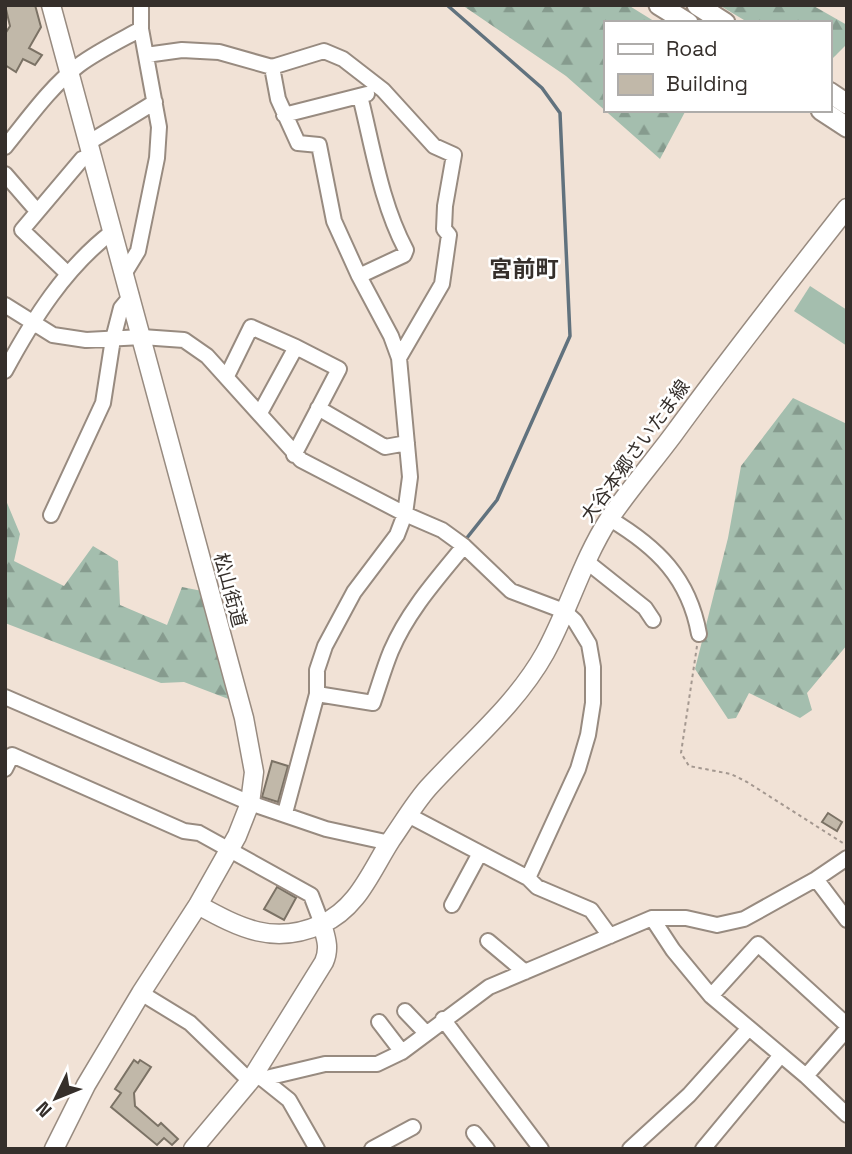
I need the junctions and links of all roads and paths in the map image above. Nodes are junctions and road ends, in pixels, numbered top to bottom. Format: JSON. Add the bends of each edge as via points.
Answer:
{"nodes":[{"id":1,"x":51,"y":5,"type":"edge"},
{"id":2,"x":141,"y":5,"type":"edge"},
{"id":3,"x":659,"y":5,"type":"edge"},
{"id":4,"x":697,"y":5,"type":"edge"},
{"id":5,"x":685,"y":21,"type":"edge"},
{"id":6,"x":722,"y":21,"type":"edge"},
{"id":7,"x":141,"y":29,"type":"junction"},
{"id":8,"x":146,"y":55,"type":"junction"},
{"id":9,"x":272,"y":67,"type":"junction"},
{"id":10,"x":69,"y":74,"type":"junction"},
{"id":11,"x":383,"y":90,"type":"junction"},
{"id":12,"x":831,"y":93,"type":"edge"},
{"id":13,"x":360,"y":96,"type":"junction"},
{"id":14,"x":155,"y":102,"type":"junction"},
{"id":15,"x":847,"y":104,"type":"edge"},
{"id":16,"x":824,"y":112,"type":"edge"},
{"id":17,"x":284,"y":115,"type":"junction"},
{"id":18,"x":847,"y":127,"type":"edge"},
{"id":19,"x":5,"y":147,"type":"edge"},
{"id":20,"x":89,"y":149,"type":"junction"},
{"id":21,"x":5,"y":174,"type":"edge"},
{"id":22,"x":847,"y":208,"type":"edge"},
{"id":23,"x":37,"y":211,"type":"junction"},
{"id":24,"x":112,"y":232,"type":"junction"},
{"id":25,"x":68,"y":274,"type":"junction"},
{"id":26,"x":124,"y":274,"type":"junction"},
{"id":27,"x":359,"y":276,"type":"junction"},
{"id":28,"x":131,"y":296,"type":"junction"},
{"id":29,"x":5,"y":305,"type":"edge"},
{"id":30,"x":32,"y":323,"type":"junction"},
{"id":31,"x":142,"y":337,"type":"junction"},
{"id":32,"x":113,"y":339,"type":"junction"},
{"id":33,"x":296,"y":347,"type":"junction"},
{"id":34,"x":399,"y":358,"type":"junction"},
{"id":35,"x":5,"y":371,"type":"edge"},
{"id":36,"x":227,"y":376,"type":"junction"},
{"id":37,"x":318,"y":408,"type":"junction"},
{"id":38,"x":260,"y":413,"type":"junction"},
{"id":39,"x":407,"y":443,"type":"junction"},
{"id":40,"x":294,"y":455,"type":"junction"},
{"id":41,"x":405,"y":514,"type":"junction"},
{"id":42,"x":51,"y":515,"type":"dead end"},
{"id":43,"x":610,"y":519,"type":"junction"},
{"id":44,"x":464,"y":546,"type":"junction"},
{"id":45,"x":586,"y":561,"type":"junction"},
{"id":46,"x":564,"y":611,"type":"junction"},
{"id":47,"x":653,"y":620,"type":"dead end"},
{"id":48,"x":699,"y":634,"type":"joint"},
{"id":49,"x":317,"y":694,"type":"junction"},
{"id":50,"x":5,"y":697,"type":"edge"},
{"id":51,"x":5,"y":769,"type":"edge"},
{"id":52,"x":250,"y":803,"type":"junction"},
{"id":53,"x":285,"y":813,"type":"junction"},
{"id":54,"x":408,"y":815,"type":"junction"},
{"id":55,"x":390,"y":843,"type":"junction"},
{"id":56,"x":847,"y":845,"type":"edge"},
{"id":57,"x":230,"y":850,"type":"junction"},
{"id":58,"x":480,"y":853,"type":"junction"},
{"id":59,"x":847,"y":858,"type":"edge"},
{"id":60,"x":528,"y":878,"type":"junction"},
{"id":61,"x":816,"y":879,"type":"junction"},
{"id":62,"x":198,"y":905,"type":"junction"},
{"id":63,"x":452,"y":905,"type":"dead end"},
{"id":64,"x":652,"y":918,"type":"junction"},
{"id":65,"x":847,"y":919,"type":"edge"},
{"id":66,"x":322,"y":924,"type":"junction"},
{"id":67,"x":610,"y":936,"type":"junction"},
{"id":68,"x":488,"y":941,"type":"dead end"},
{"id":69,"x":525,"y":972,"type":"junction"},
{"id":70,"x":141,"y":993,"type":"junction"},
{"id":71,"x":711,"y":996,"type":"junction"},
{"id":72,"x":405,"y":1011,"type":"dead end"},
{"id":73,"x":443,"y":1018,"type":"junction"},
{"id":74,"x":379,"y":1022,"type":"dead end"},
{"id":75,"x":847,"y":1027,"type":"edge"},
{"id":76,"x":749,"y":1028,"type":"junction"},
{"id":77,"x":425,"y":1032,"type":"junction"},
{"id":78,"x":402,"y":1052,"type":"junction"},
{"id":79,"x":781,"y":1055,"type":"junction"},
{"id":80,"x":806,"y":1076,"type":"junction"},
{"id":81,"x":256,"y":1078,"type":"junction"},
{"id":82,"x":847,"y":1115,"type":"edge"},
{"id":83,"x":413,"y":1127,"type":"dead end"},
{"id":84,"x":474,"y":1133,"type":"dead end"},
{"id":85,"x":537,"y":1147,"type":"edge"},
{"id":86,"x":54,"y":1149,"type":"edge"},
{"id":87,"x":193,"y":1149,"type":"edge"},
{"id":88,"x":317,"y":1149,"type":"edge"},
{"id":89,"x":372,"y":1149,"type":"edge"},
{"id":90,"x":487,"y":1149,"type":"edge"},
{"id":91,"x":630,"y":1149,"type":"edge"},
{"id":92,"x":703,"y":1149,"type":"edge"}],
"edges":[{"from":1,"to":10,"type":"main road","name":"松山街道"},
{"from":2,"to":7,"type":"street"},
{"from":3,"to":5,"type":"highway"},
{"from":4,"to":6,"type":"highway"},
{"from":7,"to":8,"type":"street"},
{"from":7,"to":10,"type":"street"},
{"from":8,"to":9,"type":"street","via":[[182,50],[219,52]]},
{"from":8,"to":14,"type":"street"},
{"from":9,"to":11,"type":"street","via":[[324,51],[344,59]]},
{"from":9,"to":17,"type":"street"},
{"from":10,"to":19,"type":"street"},
{"from":10,"to":20,"type":"main road","name":"松山街道"},
{"from":11,"to":13,"type":"street"},
{"from":11,"to":34,"type":"street","via":[[434,146],[454,155],[445,206],[444,229],[449,235],[442,284]]},
{"from":12,"to":15,"type":"highway"},
{"from":13,"to":17,"type":"street"},
{"from":13,"to":27,"type":"street","via":[[382,188],[406,250]]},
{"from":14,"to":20,"type":"street"},
{"from":14,"to":26,"type":"street","via":[[159,127],[153,186],[138,251]]},
{"from":16,"to":18,"type":"highway"},
{"from":17,"to":27,"type":"street","via":[[298,144],[319,145],[334,221]]},
{"from":20,"to":23,"type":"street"},
{"from":20,"to":24,"type":"main road","name":"松山街道"},
{"from":21,"to":23,"type":"street"},
{"from":22,"to":43,"type":"main road","name":"大谷本郷さいたま線"},
{"from":23,"to":25,"type":"street","via":[[22,230]]},
{"from":24,"to":25,"type":"street"},
{"from":24,"to":26,"type":"main road","name":"松山街道"},
{"from":25,"to":30,"type":"street"},
{"from":26,"to":28,"type":"main road","name":"松山街道"},
{"from":27,"to":34,"type":"street"},
{"from":28,"to":31,"type":"main road","name":"松山街道"},
{"from":28,"to":32,"type":"street","via":[[121,308]]},
{"from":29,"to":30,"type":"street"},
{"from":30,"to":32,"type":"street","via":[[53,335]]},
{"from":30,"to":35,"type":"street"},
{"from":31,"to":32,"type":"street"},
{"from":31,"to":36,"type":"street","via":[[184,340]]},
{"from":31,"to":52,"type":"main road","name":"松山街道","via":[[249,738],[254,772]]},
{"from":32,"to":42,"type":"street","via":[[103,403]]},
{"from":33,"to":36,"type":"street","via":[[251,327]]},
{"from":33,"to":37,"type":"street","via":[[339,369]]},
{"from":33,"to":38,"type":"street"},
{"from":34,"to":39,"type":"street"},
{"from":36,"to":38,"type":"street"},
{"from":37,"to":39,"type":"street","via":[[385,447]]},
{"from":37,"to":40,"type":"street"},
{"from":38,"to":40,"type":"street"},
{"from":39,"to":41,"type":"street","via":[[410,477]]},
{"from":40,"to":41,"type":"street"},
{"from":41,"to":44,"type":"street","via":[[442,530]]},
{"from":41,"to":49,"type":"street","via":[[397,535],[354,592],[325,646],[317,670]]},
{"from":43,"to":45,"type":"main road","name":"大谷本郷さいたま線"},
{"from":43,"to":48,"type":"street","via":[[661,556],[696,613]]},
{"from":44,"to":46,"type":"street","via":[[511,591]]},
{"from":44,"to":49,"type":"street","via":[[408,619],[373,703]]},
{"from":45,"to":46,"type":"main road","name":"大谷本郷さいたま線"},
{"from":45,"to":47,"type":"street","via":[[645,608]]},
{"from":46,"to":54,"type":"main road","name":"大谷本郷さいたま線","via":[[545,653],[518,693]]},
{"from":46,"to":60,"type":"street","via":[[589,644],[593,703],[578,769]]},
{"from":48,"to":56,"type":"path","via":[[681,753],[689,766],[747,782]]},
{"from":49,"to":53,"type":"street"},
{"from":50,"to":52,"type":"street"},
{"from":51,"to":57,"type":"street","via":[[12,755]]},
{"from":52,"to":53,"type":"street"},
{"from":52,"to":57,"type":"main road","name":"松山街道"},
{"from":53,"to":55,"type":"street","via":[[326,829]]},
{"from":54,"to":55,"type":"main road","name":"大谷本郷さいたま線"},
{"from":54,"to":58,"type":"street"},
{"from":55,"to":66,"type":"main road","name":"大谷本郷さいたま線","via":[[355,898]]},
{"from":57,"to":62,"type":"main road","name":"松山街道"},
{"from":57,"to":66,"type":"street","via":[[311,895]]},
{"from":58,"to":60,"type":"street"},
{"from":58,"to":63,"type":"street"},
{"from":59,"to":61,"type":"street"},
{"from":60,"to":67,"type":"street","via":[[537,887],[592,910]]},
{"from":61,"to":64,"type":"street","via":[[744,919],[717,925],[686,918]]},
{"from":61,"to":65,"type":"street"},
{"from":62,"to":66,"type":"main road","name":"大谷本郷さいたま線","via":[[255,932],[280,935]]},
{"from":62,"to":70,"type":"main road","name":"松山街道"},
{"from":64,"to":67,"type":"street"},
{"from":64,"to":71,"type":"street"},
{"from":66,"to":81,"type":"main road","via":[[328,953]]},
{"from":67,"to":69,"type":"street"},
{"from":68,"to":69,"type":"street"},
{"from":69,"to":73,"type":"street","via":[[489,987]]},
{"from":70,"to":81,"type":"street","via":[[190,1023]]},
{"from":70,"to":86,"type":"main road","name":"松山街道"},
{"from":71,"to":75,"type":"street","via":[[758,944]]},
{"from":71,"to":76,"type":"street"},
{"from":72,"to":77,"type":"street"},
{"from":73,"to":77,"type":"street"},
{"from":73,"to":85,"type":"street"},
{"from":74,"to":78,"type":"street"},
{"from":75,"to":80,"type":"street"},
{"from":76,"to":79,"type":"street"},
{"from":76,"to":91,"type":"street","via":[[689,1095]]},
{"from":77,"to":78,"type":"street"},
{"from":78,"to":81,"type":"street","via":[[377,1065],[325,1064]]},
{"from":79,"to":80,"type":"street"},
{"from":79,"to":92,"type":"street"},
{"from":80,"to":82,"type":"street"},
{"from":81,"to":87,"type":"main road"},
{"from":81,"to":88,"type":"street","via":[[289,1100]]},
{"from":83,"to":89,"type":"street"},
{"from":84,"to":90,"type":"street"}]}
